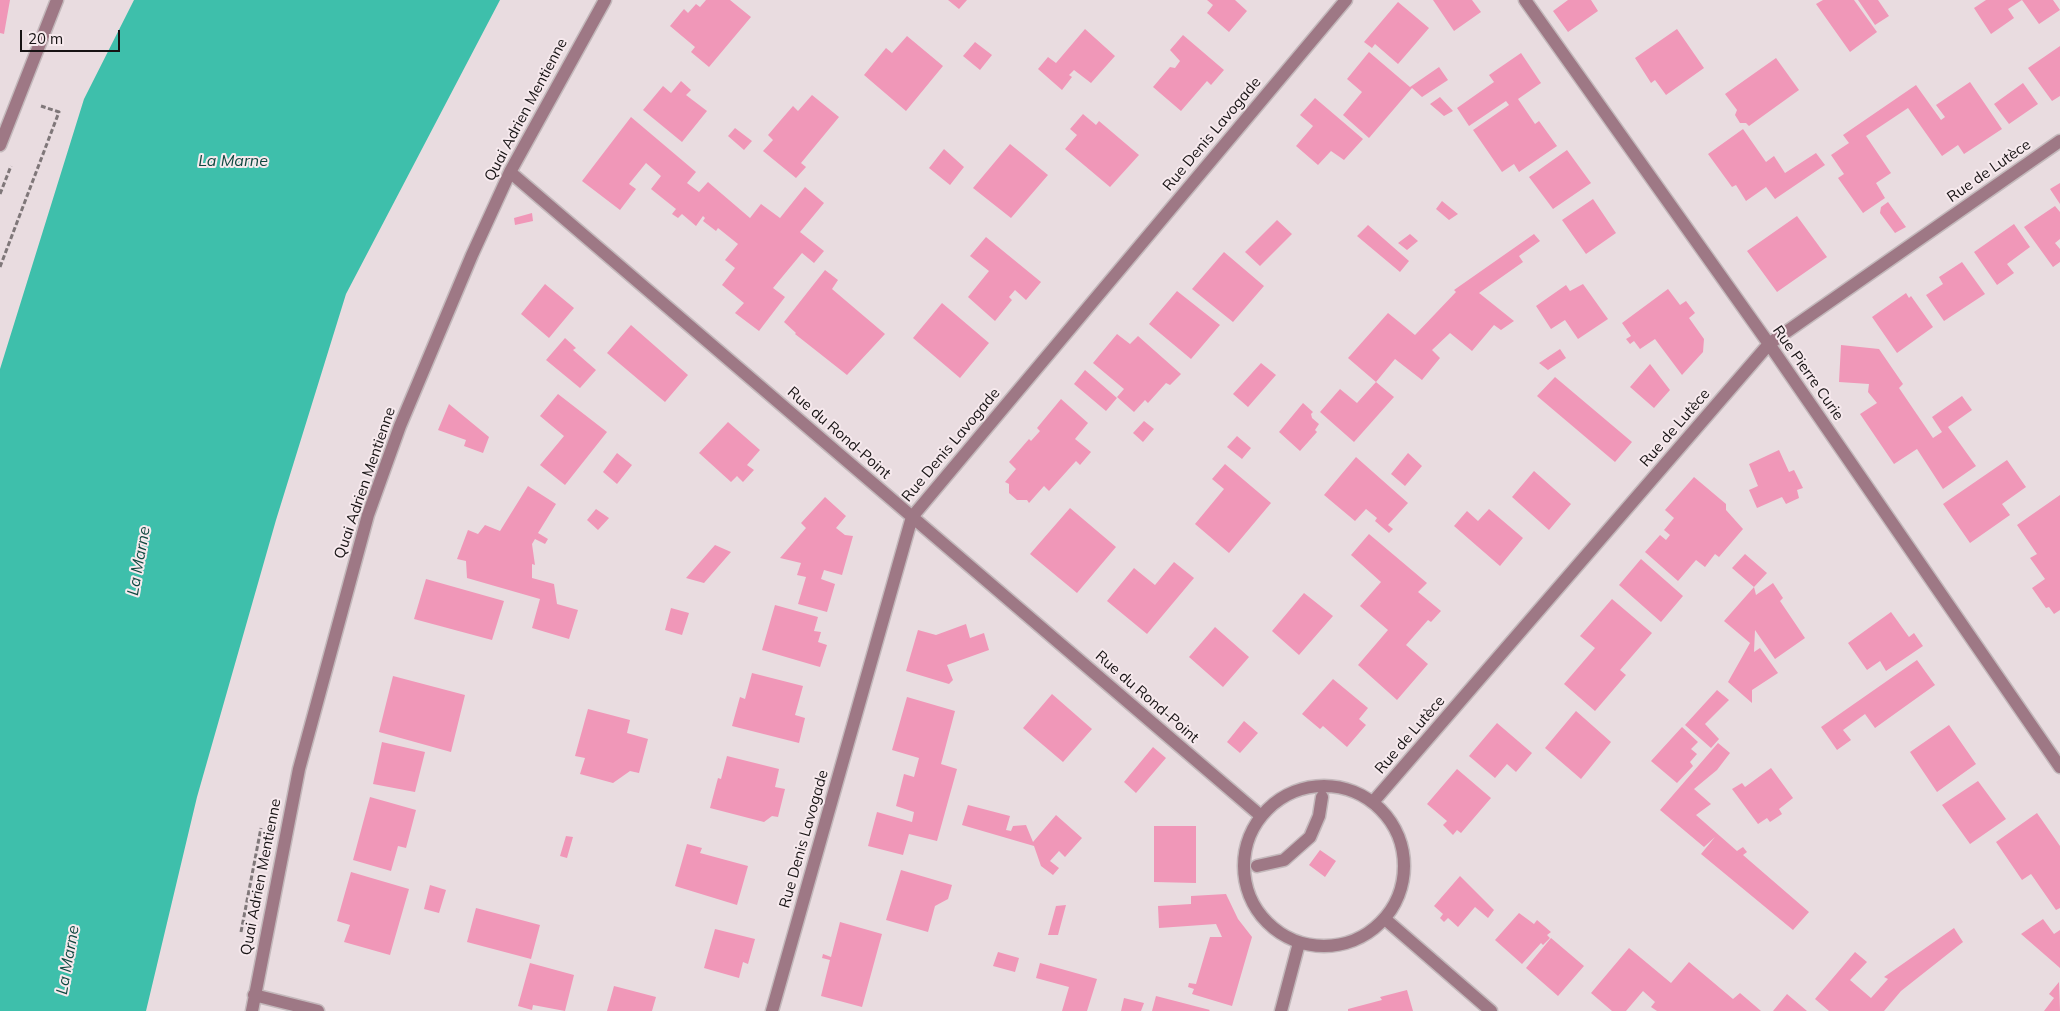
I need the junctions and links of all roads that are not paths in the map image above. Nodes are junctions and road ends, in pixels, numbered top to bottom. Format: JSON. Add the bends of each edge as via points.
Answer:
{"nodes":[{"id":1,"x":56,"y":0,"type":"edge"},
{"id":2,"x":605,"y":0,"type":"edge"},
{"id":3,"x":1346,"y":0,"type":"edge"},
{"id":4,"x":1525,"y":0,"type":"edge"},
{"id":5,"x":2060,"y":141,"type":"edge"},
{"id":6,"x":0,"y":145,"type":"edge"},
{"id":7,"x":510,"y":172,"type":"junction"},
{"id":8,"x":1769,"y":344,"type":"junction"},
{"id":9,"x":912,"y":517,"type":"junction"},
{"id":10,"x":2060,"y":766,"type":"edge"},
{"id":11,"x":1322,"y":797,"type":"dead end"},
{"id":12,"x":1373,"y":802,"type":"junction"},
{"id":13,"x":1261,"y":816,"type":"junction"},
{"id":14,"x":1257,"y":866,"type":"dead end"},
{"id":15,"x":1385,"y":919,"type":"junction"},
{"id":16,"x":1300,"y":943,"type":"junction"},
{"id":17,"x":254,"y":994,"type":"junction"},
{"id":18,"x":252,"y":1011,"type":"edge"},
{"id":19,"x":318,"y":1011,"type":"edge"},
{"id":20,"x":772,"y":1011,"type":"edge"},
{"id":21,"x":1281,"y":1011,"type":"edge"},
{"id":22,"x":1491,"y":1011,"type":"edge"}],
"edges":[{"from":1,"to":6,"type":"street"},
{"from":2,"to":7,"type":"street","name":"Quai Adrien Mentienne"},
{"from":3,"to":9,"type":"street","name":"Rue Denis Lavogade"},
{"from":4,"to":8,"type":"street","name":"Rue Pierre Curie"},
{"from":5,"to":8,"type":"street","name":"Rue de Lutèce"},
{"from":7,"to":9,"type":"street","name":"Rue du Rond-Point"},
{"from":7,"to":17,"type":"street","name":"Quai Adrien Mentienne","via":[[433,344],[368,515],[299,769]]},
{"from":8,"to":10,"type":"street","name":"Rue Pierre Curie"},
{"from":8,"to":12,"type":"street","name":"Rue de Lutèce"},
{"from":9,"to":13,"type":"street","name":"Rue du Rond-Point"},
{"from":9,"to":20,"type":"street","name":"Rue Denis Lavogade"},
{"from":11,"to":14,"type":"street","via":[[1319,816],[1310,837],[1284,860]]},
{"from":12,"to":13,"type":"street","via":[[1351,791],[1327,786],[1302,789],[1279,800]]},
{"from":12,"to":15,"type":"street","via":[[1391,821],[1402,845],[1405,871],[1399,896]]},
{"from":13,"to":16,"type":"street","via":[[1248,838],[1244,864],[1247,889],[1258,913],[1277,931]]},
{"from":15,"to":16,"type":"street","via":[[1368,934],[1346,943],[1323,947]]},
{"from":15,"to":22,"type":"street"},
{"from":16,"to":21,"type":"street"},
{"from":17,"to":18,"type":"street","name":"Quai Adrien Mentienne"},
{"from":17,"to":19,"type":"street"}]}
